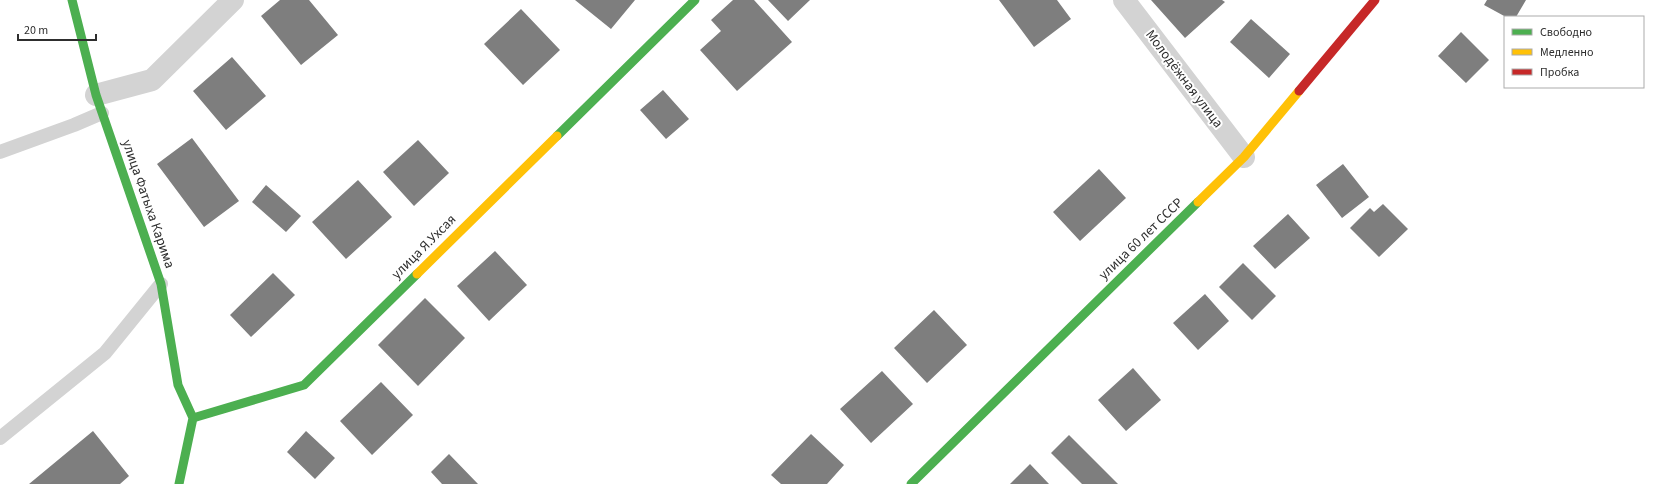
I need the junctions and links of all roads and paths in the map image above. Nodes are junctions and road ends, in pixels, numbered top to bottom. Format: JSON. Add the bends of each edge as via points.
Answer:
{"nodes":[{"id":1,"x":72,"y":0,"type":"edge"},
{"id":2,"x":234,"y":0,"type":"edge"},
{"id":3,"x":695,"y":0,"type":"edge"},
{"id":4,"x":1124,"y":0,"type":"edge"},
{"id":5,"x":1375,"y":0,"type":"edge"},
{"id":6,"x":99,"y":104,"type":"junction"},
{"id":7,"x":0,"y":152,"type":"edge"},
{"id":8,"x":1244,"y":157,"type":"junction"},
{"id":9,"x":161,"y":284,"type":"junction"},
{"id":10,"x":193,"y":418,"type":"junction"},
{"id":11,"x":0,"y":438,"type":"edge"},
{"id":12,"x":179,"y":484,"type":"edge"},
{"id":13,"x":911,"y":484,"type":"edge"}],
"edges":[{"from":1,"to":6,"type":"street","name":"улица Фатыха Карима"},
{"from":2,"to":6,"type":"street","via":[[152,80]]},
{"from":3,"to":10,"type":"street","name":"улица Я.Ухсая","via":[[304,385]]},
{"from":4,"to":8,"type":"street","name":"Молодёжная улица"},
{"from":5,"to":8,"type":"street","name":"улица 60 лет СССР"},
{"from":6,"to":7,"type":"lane","via":[[74,125]]},
{"from":6,"to":9,"type":"street","name":"улица Фатыха Карима"},
{"from":8,"to":13,"type":"street","name":"улица 60 лет СССР"},
{"from":9,"to":10,"type":"street","name":"улица Фатыха Карима","via":[[178,385]]},
{"from":9,"to":11,"type":"lane","via":[[105,353]]},
{"from":10,"to":12,"type":"street"}]}
